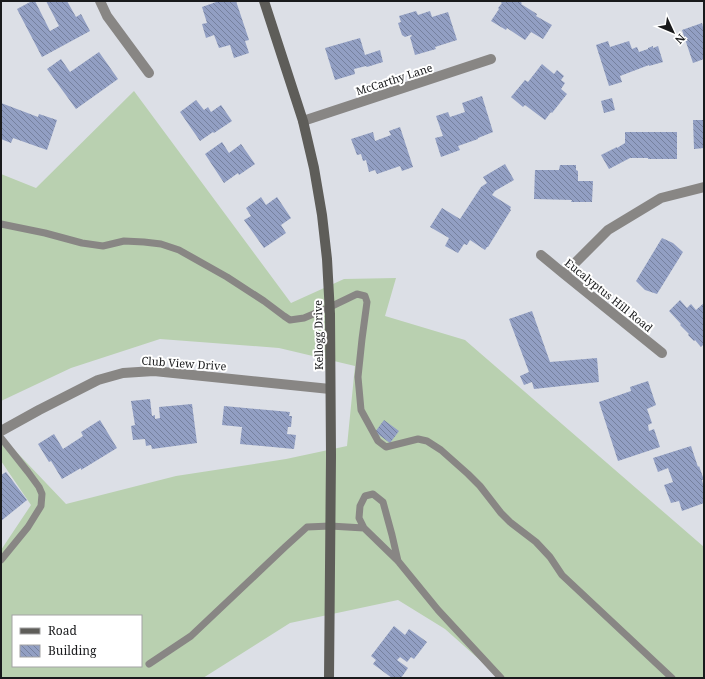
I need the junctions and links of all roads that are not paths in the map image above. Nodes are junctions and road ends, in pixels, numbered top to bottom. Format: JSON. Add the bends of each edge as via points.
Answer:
{"nodes":[{"id":1,"x":100,"y":1,"type":"edge"},
{"id":2,"x":264,"y":1,"type":"edge"},
{"id":3,"x":492,"y":59,"type":"dead end"},
{"id":4,"x":149,"y":73,"type":"dead end"},
{"id":5,"x":303,"y":121,"type":"junction"},
{"id":6,"x":704,"y":187,"type":"edge"},
{"id":7,"x":1,"y":224,"type":"edge"},
{"id":8,"x":542,"y":255,"type":"dead end"},
{"id":9,"x":564,"y":274,"type":"junction"},
{"id":10,"x":330,"y":307,"type":"junction"},
{"id":11,"x":662,"y":353,"type":"dead end"},
{"id":12,"x":330,"y":390,"type":"junction"},
{"id":13,"x":1,"y":431,"type":"edge"},
{"id":14,"x":1,"y":438,"type":"edge"},
{"id":15,"x":330,"y":526,"type":"junction"},
{"id":16,"x":364,"y":528,"type":"junction"},
{"id":17,"x":1,"y":560,"type":"edge"},
{"id":18,"x":398,"y":561,"type":"junction"},
{"id":19,"x":149,"y":664,"type":"dead end"},
{"id":20,"x":329,"y":678,"type":"edge"},
{"id":21,"x":501,"y":678,"type":"edge"},
{"id":22,"x":672,"y":678,"type":"edge"}],
"edges":[{"from":1,"to":4,"type":"street","via":[[107,16]]},
{"from":2,"to":5,"type":"main road","name":"Kellogg Drive"},
{"from":3,"to":5,"type":"street","name":"McCarthy Lane"},
{"from":5,"to":10,"type":"main road","name":"Kellogg Drive","via":[[322,215]]},
{"from":6,"to":9,"type":"street","via":[[660,198],[608,230]]},
{"from":7,"to":10,"type":"lane","via":[[103,246],[124,241],[161,244],[179,250],[227,277],[290,320],[304,318]]},
{"from":8,"to":9,"type":"street","name":"Eucalyptus Hill Road"},
{"from":9,"to":11,"type":"street","name":"Eucalyptus Hill Road"},
{"from":10,"to":12,"type":"main road","name":"Kellogg Drive"},
{"from":10,"to":22,"type":"lane","via":[[357,294],[365,296],[367,302],[358,377],[359,390],[361,410],[378,441],[386,447],[418,439],[426,440],[441,450],[480,486],[501,513],[536,542],[562,575]]},
{"from":12,"to":13,"type":"street","name":"Club View Drive","via":[[154,371],[123,373],[98,380]]},
{"from":12,"to":15,"type":"main road","name":"Kellogg Drive"},
{"from":14,"to":17,"type":"lane","via":[[42,494],[41,506],[28,527]]},
{"from":15,"to":16,"type":"lane"},
{"from":15,"to":19,"type":"lane","via":[[307,527],[191,636]]},
{"from":15,"to":20,"type":"main road","name":"Kellogg Drive"},
{"from":16,"to":18,"type":"lane"},
{"from":16,"to":18,"type":"lane","via":[[359,518],[360,506],[365,496],[373,494],[383,502]]},
{"from":18,"to":21,"type":"lane","via":[[438,610]]}]}
